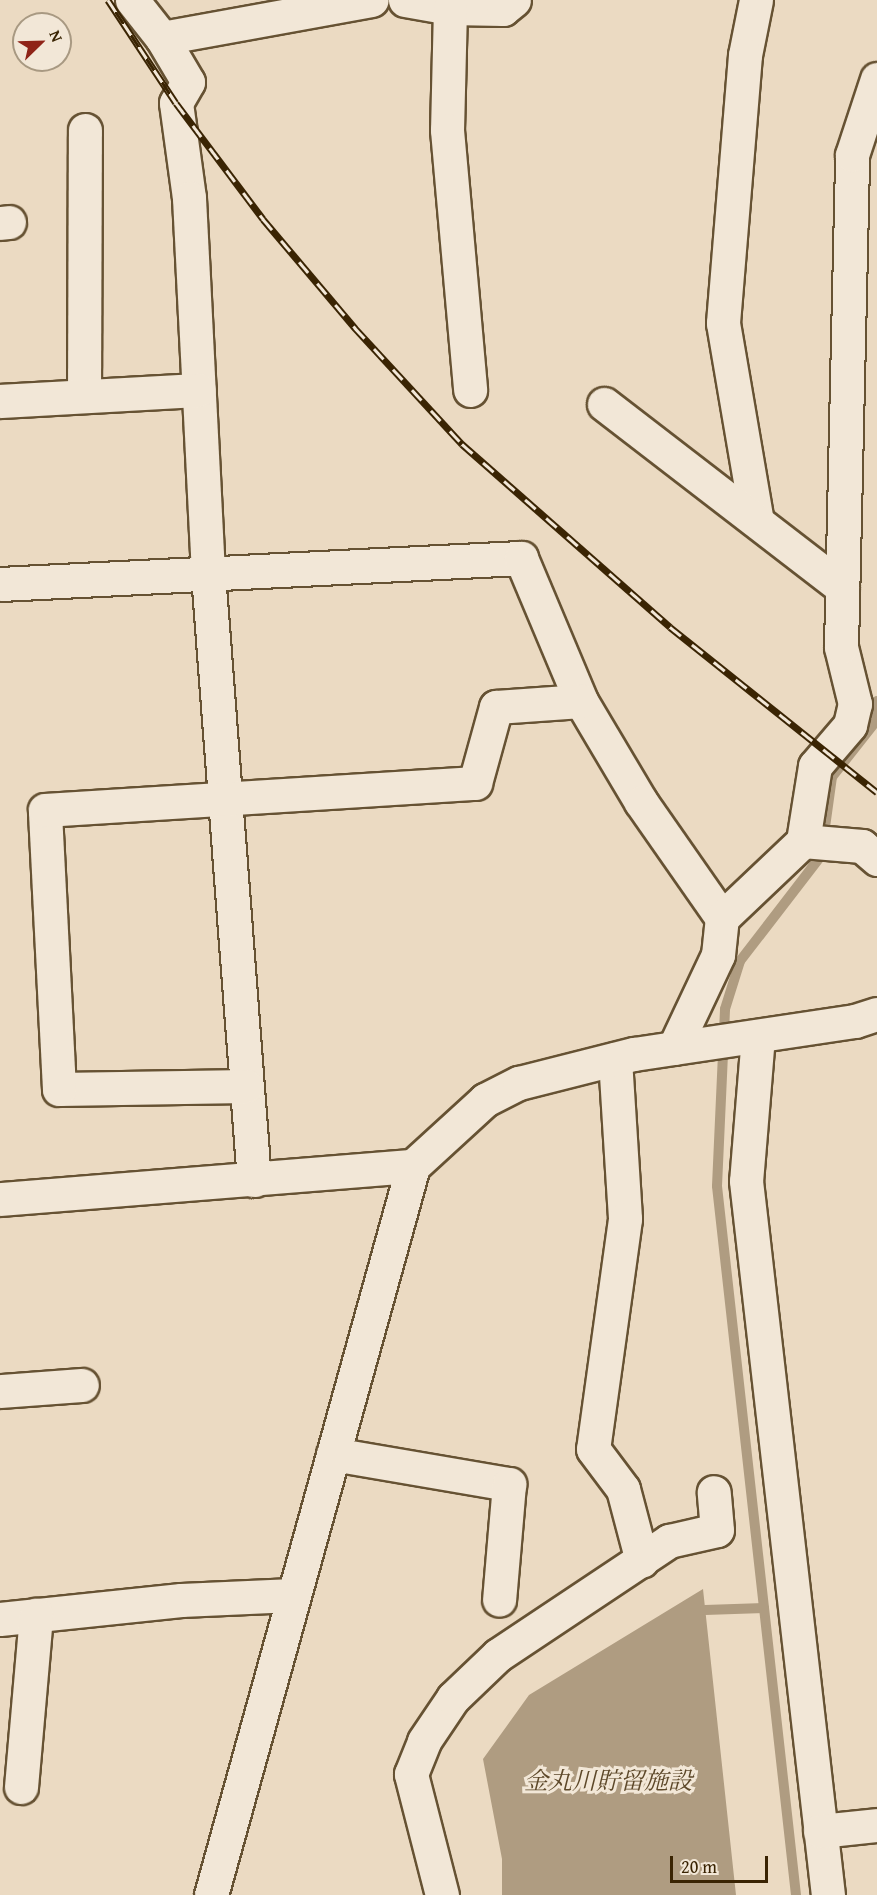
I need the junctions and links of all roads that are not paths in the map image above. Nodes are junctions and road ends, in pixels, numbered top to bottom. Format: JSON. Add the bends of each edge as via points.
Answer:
{"nodes":[{"id":1,"x":132,"y":0,"type":"edge"},
{"id":2,"x":372,"y":0,"type":"edge"},
{"id":3,"x":405,"y":0,"type":"edge"},
{"id":4,"x":514,"y":0,"type":"edge"},
{"id":5,"x":756,"y":0,"type":"edge"},
{"id":6,"x":450,"y":8,"type":"junction"},
{"id":7,"x":162,"y":38,"type":"junction"},
{"id":8,"x":877,"y":79,"type":"edge"},
{"id":9,"x":85,"y":130,"type":"dead end"},
{"id":10,"x":199,"y":390,"type":"junction"},
{"id":11,"x":470,"y":390,"type":"dead end"},
{"id":12,"x":84,"y":396,"type":"junction"},
{"id":13,"x":0,"y":401,"type":"edge"},
{"id":14,"x":604,"y":404,"type":"dead end"},
{"id":15,"x":757,"y":521,"type":"junction"},
{"id":16,"x":208,"y":574,"type":"junction"},
{"id":17,"x":0,"y":584,"type":"edge"},
{"id":18,"x":842,"y":587,"type":"junction"},
{"id":19,"x":581,"y":701,"type":"junction"},
{"id":20,"x":225,"y":800,"type":"junction"},
{"id":21,"x":803,"y":841,"type":"junction"},
{"id":22,"x":877,"y":859,"type":"edge"},
{"id":23,"x":722,"y":918,"type":"junction"},
{"id":24,"x":877,"y":1014,"type":"edge"},
{"id":25,"x":758,"y":1036,"type":"junction"},
{"id":26,"x":674,"y":1048,"type":"junction"},
{"id":27,"x":615,"y":1059,"type":"junction"},
{"id":28,"x":246,"y":1086,"type":"junction"},
{"id":29,"x":413,"y":1166,"type":"junction"},
{"id":30,"x":254,"y":1180,"type":"junction"},
{"id":31,"x":0,"y":1199,"type":"edge"},
{"id":32,"x":82,"y":1385,"type":"dead end"},
{"id":33,"x":0,"y":1391,"type":"edge"},
{"id":34,"x":333,"y":1454,"type":"junction"},
{"id":35,"x":714,"y":1492,"type":"dead end"},
{"id":36,"x":642,"y":1561,"type":"junction"},
{"id":37,"x":293,"y":1595,"type":"junction"},
{"id":38,"x":499,"y":1600,"type":"dead end"},
{"id":39,"x":36,"y":1615,"type":"junction"},
{"id":40,"x":0,"y":1619,"type":"edge"},
{"id":41,"x":21,"y":1787,"type":"dead end"},
{"id":42,"x":877,"y":1825,"type":"edge"},
{"id":43,"x":820,"y":1832,"type":"junction"},
{"id":44,"x":211,"y":1895,"type":"edge"},
{"id":45,"x":442,"y":1895,"type":"edge"},
{"id":46,"x":828,"y":1895,"type":"edge"}],
"edges":[{"from":1,"to":7,"type":"street"},
{"from":2,"to":7,"type":"street"},
{"from":3,"to":6,"type":"street"},
{"from":4,"to":6,"type":"street","via":[[503,9]]},
{"from":5,"to":15,"type":"street","via":[[745,55],[723,323]]},
{"from":6,"to":11,"type":"street","via":[[447,130]]},
{"from":7,"to":10,"type":"street","via":[[188,82],[176,103],[189,198]]},
{"from":8,"to":18,"type":"street","via":[[852,155]]},
{"from":9,"to":12,"type":"street"},
{"from":10,"to":12,"type":"street"},
{"from":10,"to":16,"type":"street"},
{"from":12,"to":13,"type":"street"},
{"from":14,"to":15,"type":"street"},
{"from":15,"to":18,"type":"street"},
{"from":16,"to":17,"type":"street"},
{"from":16,"to":19,"type":"street","via":[[521,558]]},
{"from":16,"to":20,"type":"street"},
{"from":18,"to":21,"type":"street","via":[[841,646],[855,704],[850,725],[815,766]]},
{"from":19,"to":20,"type":"street","via":[[495,707],[475,783]]},
{"from":19,"to":23,"type":"street","via":[[641,802]]},
{"from":20,"to":28,"type":"street"},
{"from":20,"to":28,"type":"street","via":[[45,810],[59,1089]]},
{"from":21,"to":22,"type":"street","via":[[862,846]]},
{"from":21,"to":23,"type":"street"},
{"from":23,"to":26,"type":"street","via":[[718,956]]},
{"from":24,"to":25,"type":"street"},
{"from":25,"to":26,"type":"street"},
{"from":25,"to":43,"type":"street","via":[[746,1181]]},
{"from":26,"to":27,"type":"street"},
{"from":27,"to":29,"type":"street","via":[[519,1083],[485,1100]]},
{"from":27,"to":36,"type":"street","via":[[625,1219],[593,1449],[623,1489]]},
{"from":28,"to":30,"type":"street"},
{"from":29,"to":30,"type":"street"},
{"from":29,"to":34,"type":"street"},
{"from":30,"to":31,"type":"street"},
{"from":32,"to":33,"type":"street"},
{"from":34,"to":37,"type":"street"},
{"from":34,"to":38,"type":"street","via":[[509,1484]]},
{"from":35,"to":36,"type":"street","via":[[717,1530],[669,1541]]},
{"from":36,"to":45,"type":"street","via":[[498,1655],[453,1698],[424,1741],[411,1774]]},
{"from":37,"to":39,"type":"street","via":[[181,1600]]},
{"from":37,"to":44,"type":"street"},
{"from":39,"to":40,"type":"street"},
{"from":39,"to":41,"type":"street"},
{"from":42,"to":43,"type":"street"},
{"from":43,"to":46,"type":"street"}]}
